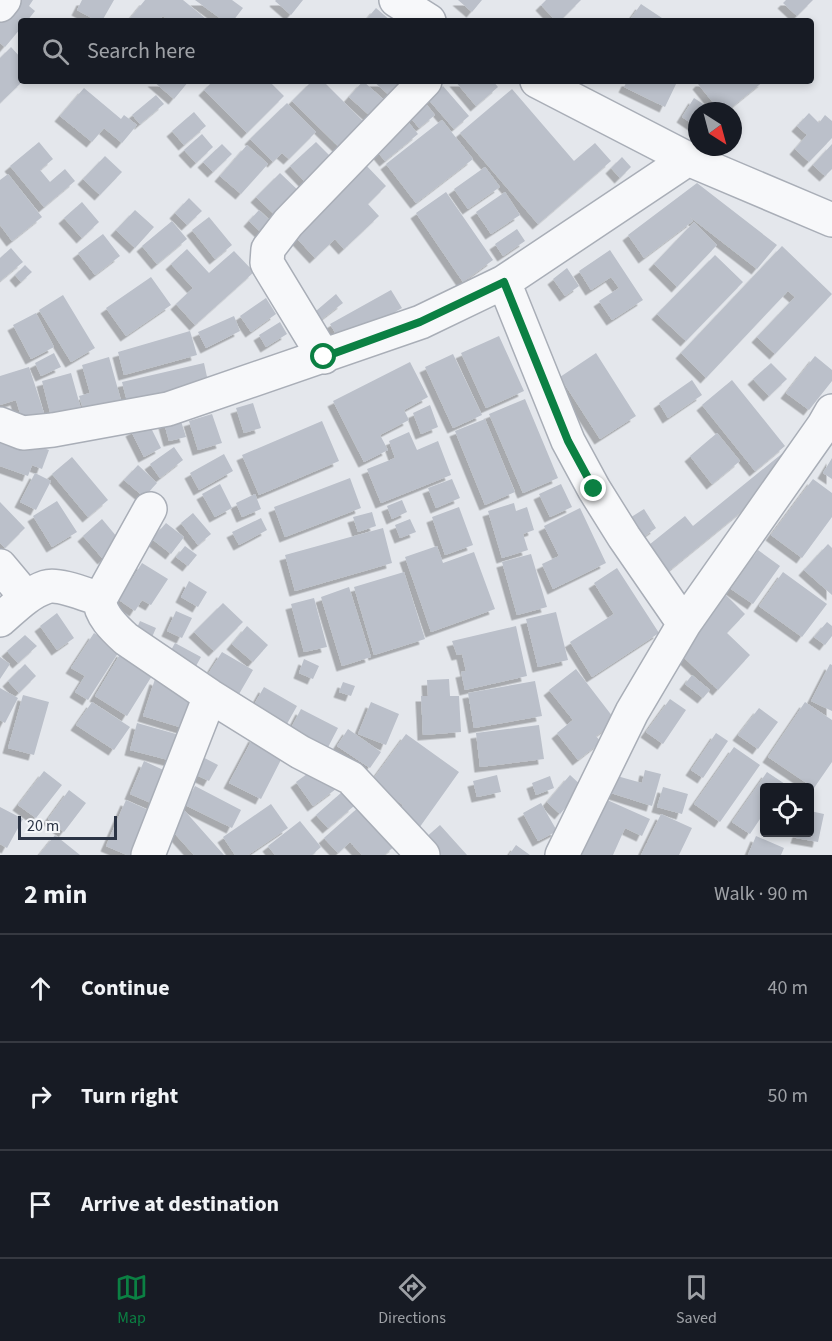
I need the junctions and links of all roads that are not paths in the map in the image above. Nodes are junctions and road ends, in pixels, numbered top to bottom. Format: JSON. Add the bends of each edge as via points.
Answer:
{"nodes":[{"id":1,"x":4,"y":0,"type":"edge"},
{"id":2,"x":396,"y":0,"type":"edge"},
{"id":3,"x":0,"y":5,"type":"edge"},
{"id":4,"x":424,"y":18,"type":"edge"},
{"id":5,"x":422,"y":84,"type":"edge"},
{"id":6,"x":543,"y":84,"type":"edge"},
{"id":7,"x":688,"y":159,"type":"junction"},
{"id":8,"x":832,"y":220,"type":"edge"},
{"id":9,"x":504,"y":282,"type":"junction"},
{"id":10,"x":324,"y":357,"type":"junction"},
{"id":11,"x":832,"y":411,"type":"edge"},
{"id":12,"x":0,"y":424,"type":"edge"},
{"id":13,"x":150,"y":509,"type":"dead end"},
{"id":14,"x":0,"y":566,"type":"edge"},
{"id":15,"x":26,"y":597,"type":"junction"},
{"id":16,"x":100,"y":599,"type":"junction"},
{"id":17,"x":0,"y":620,"type":"edge"},
{"id":18,"x":684,"y":624,"type":"junction"},
{"id":19,"x":210,"y":696,"type":"junction"},
{"id":20,"x":148,"y":855,"type":"edge"},
{"id":21,"x":423,"y":855,"type":"edge"},
{"id":22,"x":562,"y":855,"type":"edge"}],
"edges":[{"from":1,"to":3,"type":"street"},
{"from":2,"to":4,"type":"street"},
{"from":5,"to":10,"type":"street","via":[[288,223],[268,249],[267,263]]},
{"from":6,"to":7,"type":"street"},
{"from":7,"to":8,"type":"street"},
{"from":7,"to":9,"type":"street"},
{"from":9,"to":10,"type":"street","via":[[420,322]]},
{"from":9,"to":18,"type":"street","via":[[568,441],[624,537]]},
{"from":10,"to":12,"type":"street","via":[[168,409],[23,433]]},
{"from":11,"to":18,"type":"street"},
{"from":13,"to":16,"type":"street"},
{"from":14,"to":15,"type":"street"},
{"from":15,"to":16,"type":"street","via":[[47,586]]},
{"from":15,"to":17,"type":"street"},
{"from":16,"to":19,"type":"street","via":[[113,628]]},
{"from":18,"to":22,"type":"street","via":[[632,712]]},
{"from":19,"to":20,"type":"street"},
{"from":19,"to":21,"type":"street","via":[[300,752],[351,778]]}]}
